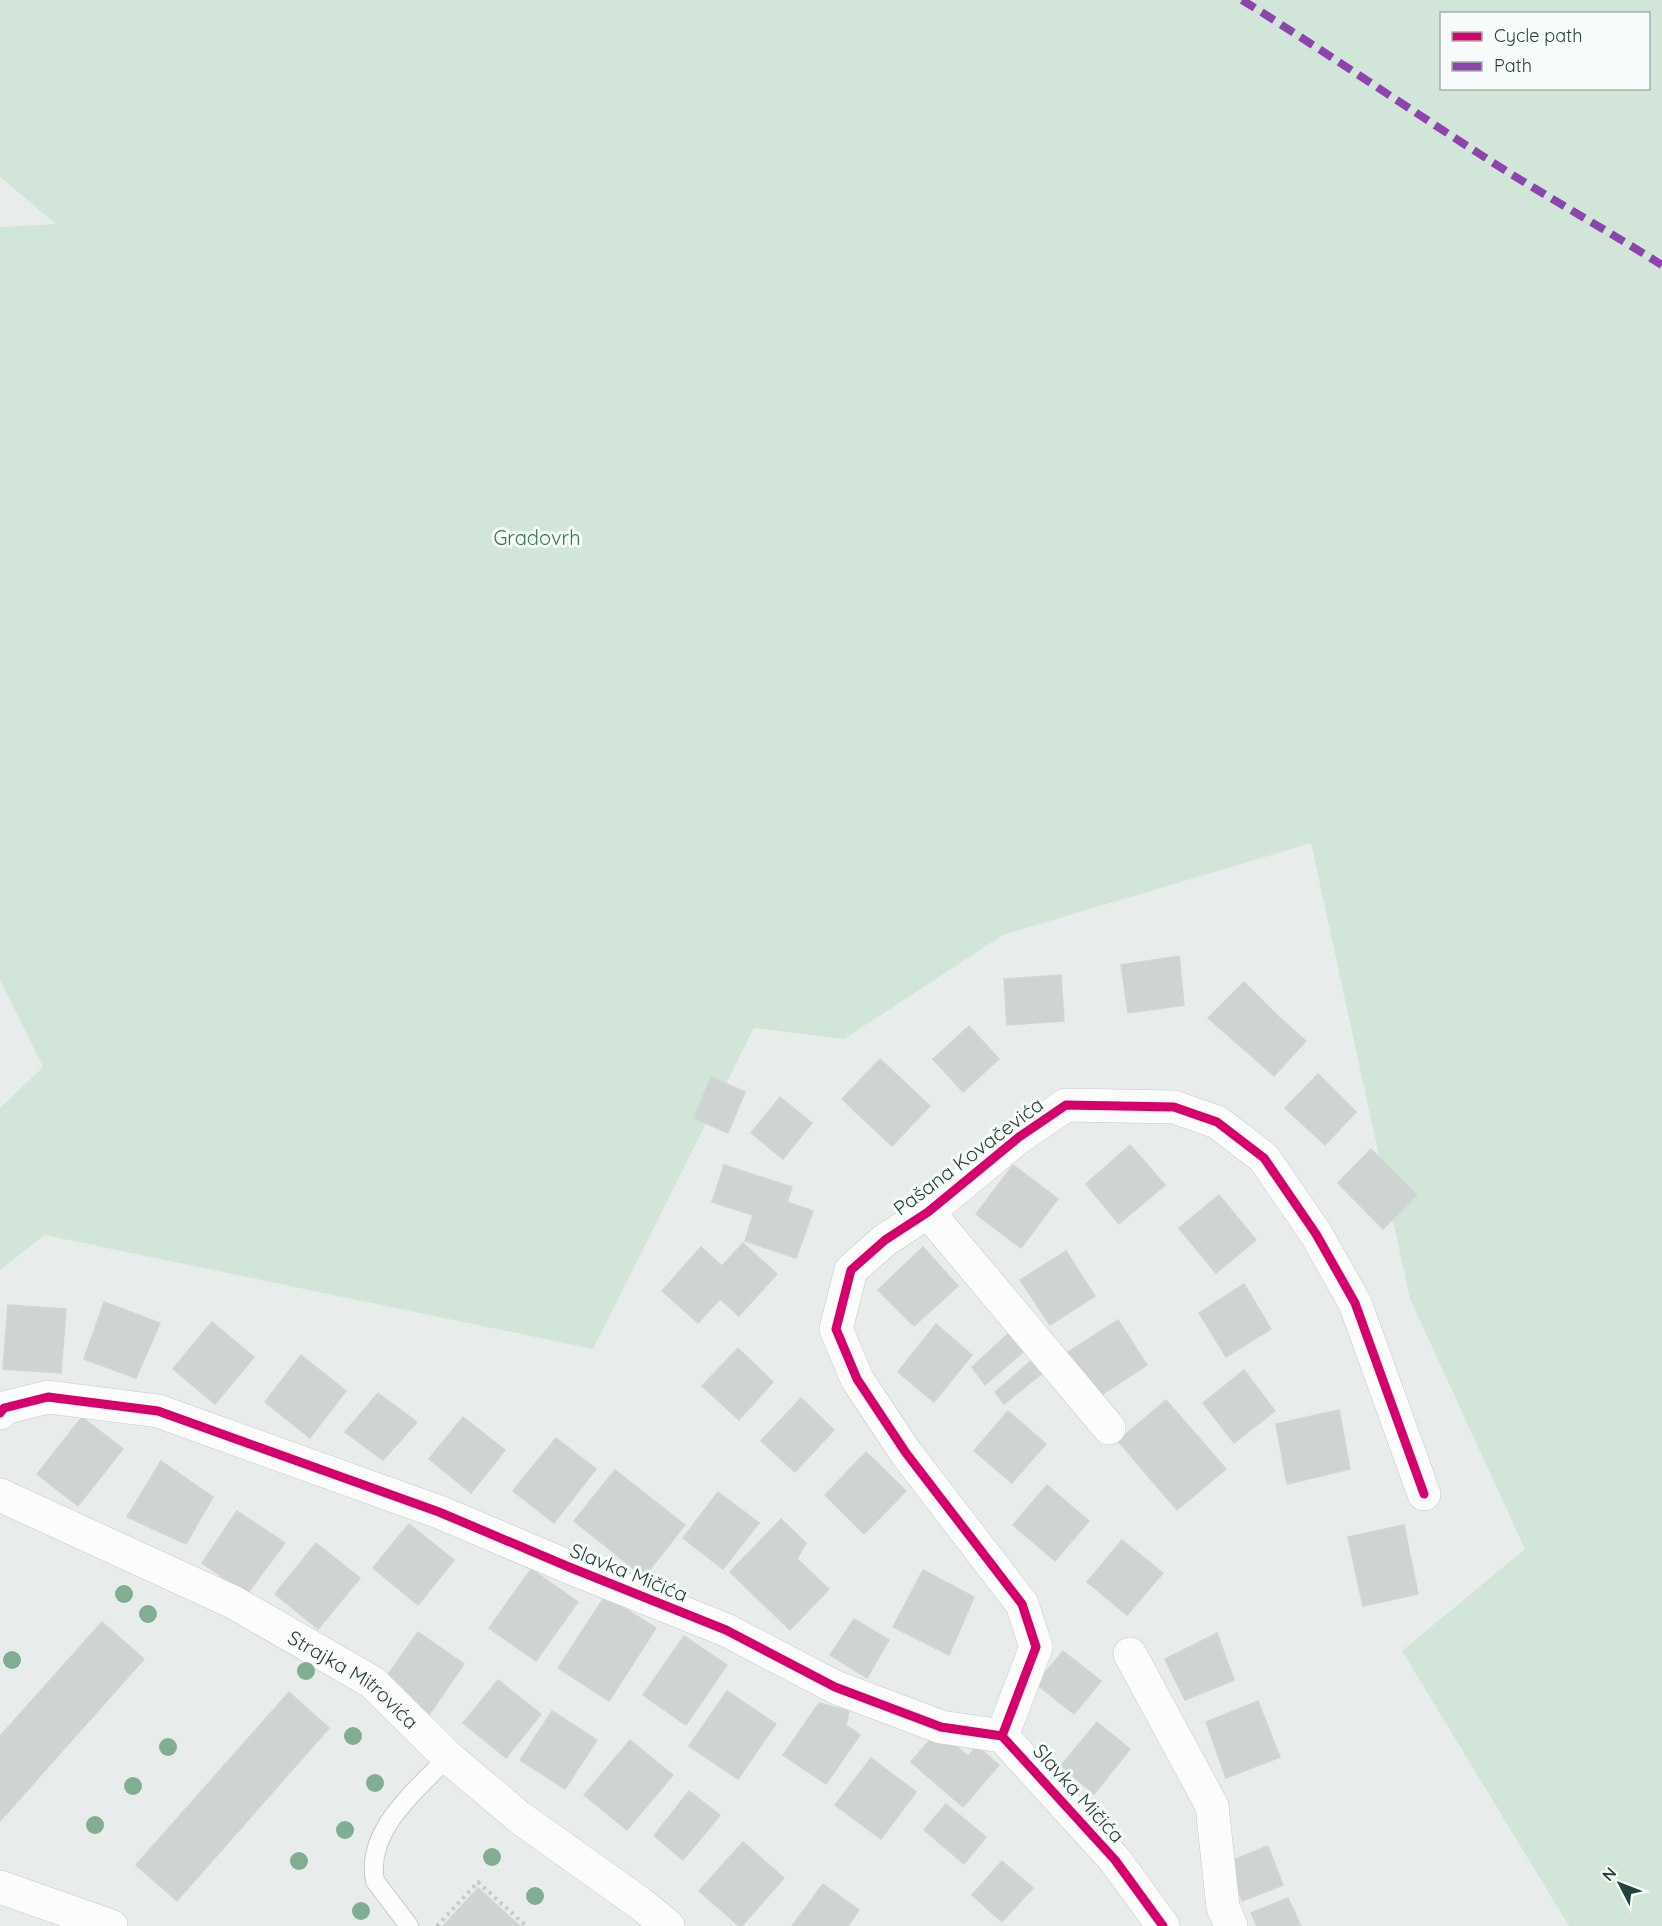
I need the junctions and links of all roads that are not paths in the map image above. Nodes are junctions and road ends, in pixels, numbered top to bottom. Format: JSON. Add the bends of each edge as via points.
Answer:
{"nodes":[{"id":1,"x":927,"y":1212,"type":"junction"},
{"id":2,"x":0,"y":1413,"type":"edge"},
{"id":3,"x":1109,"y":1428,"type":"dead end"},
{"id":4,"x":1424,"y":1494,"type":"dead end"},
{"id":5,"x":0,"y":1495,"type":"edge"},
{"id":6,"x":1130,"y":1654,"type":"dead end"},
{"id":7,"x":1002,"y":1736,"type":"junction"},
{"id":8,"x":448,"y":1757,"type":"junction"},
{"id":9,"x":0,"y":1887,"type":"edge"},
{"id":10,"x":111,"y":1926,"type":"edge"},
{"id":11,"x":409,"y":1926,"type":"edge"},
{"id":12,"x":668,"y":1926,"type":"edge"},
{"id":13,"x":1163,"y":1926,"type":"edge"},
{"id":14,"x":1232,"y":1926,"type":"edge"}],
"edges":[{"from":1,"to":3,"type":"street","name":"Pašana Kovačevića"},
{"from":1,"to":4,"type":"street","name":"Pašana Kovačevića","via":[[1019,1137],[1066,1105],[1174,1107],[1217,1122],[1264,1158],[1316,1234],[1355,1303]]},
{"from":1,"to":7,"type":"street","name":"Pašana Kovačevića","via":[[885,1240],[851,1270],[836,1329],[857,1379],[906,1453],[1022,1604],[1036,1647]]},
{"from":2,"to":7,"type":"street","name":"Slavka Mičića","via":[[4,1408],[48,1397],[158,1411],[439,1512],[726,1630],[835,1687],[941,1727]]},
{"from":5,"to":8,"type":"street","name":"Strajka Mitrovića","via":[[233,1602],[372,1682]]},
{"from":6,"to":14,"type":"street","via":[[1212,1806],[1223,1907]]},
{"from":7,"to":13,"type":"street","name":"Slavka Mičića","via":[[1115,1860]]},
{"from":8,"to":11,"type":"lane","via":[[392,1819],[377,1849],[375,1881]]},
{"from":8,"to":12,"type":"street","name":"Strajka Mitrovića","via":[[519,1817]]},
{"from":9,"to":10,"type":"street"}]}
